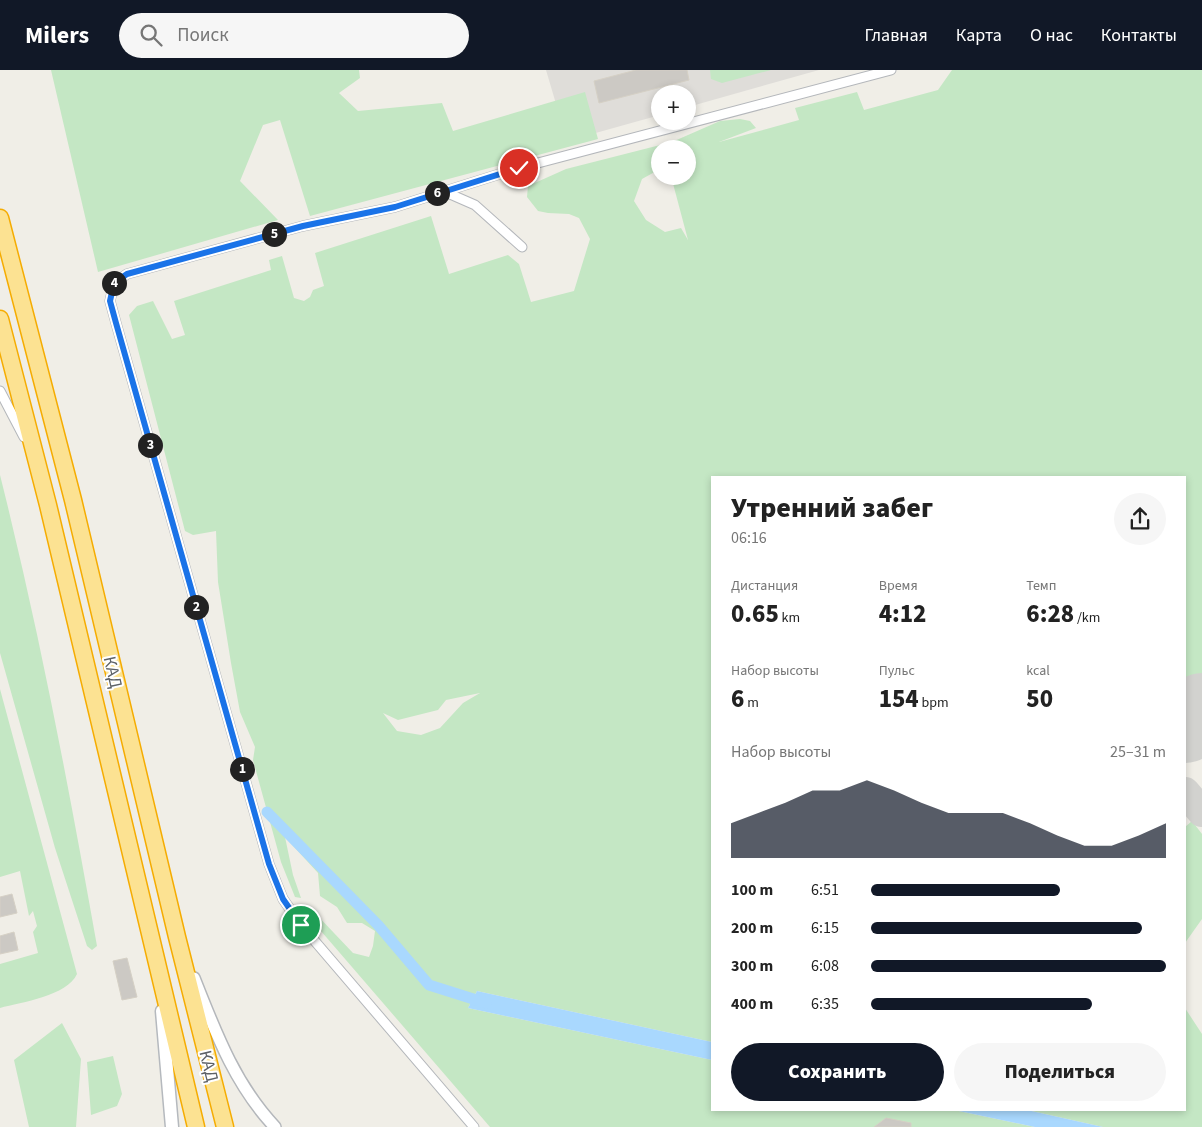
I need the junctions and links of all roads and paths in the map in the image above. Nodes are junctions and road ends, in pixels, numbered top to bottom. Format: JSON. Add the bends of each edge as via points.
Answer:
{"nodes":[{"id":1,"x":891,"y":70,"type":"edge"},
{"id":2,"x":443,"y":191,"type":"junction"},
{"id":3,"x":0,"y":218,"type":"edge"},
{"id":4,"x":522,"y":246,"type":"dead end"},
{"id":5,"x":0,"y":319,"type":"edge"},
{"id":6,"x":0,"y":391,"type":"edge"},
{"id":7,"x":35,"y":458,"type":"junction"},
{"id":8,"x":177,"y":938,"type":"junction"},
{"id":9,"x":159,"y":978,"type":"junction"},
{"id":10,"x":172,"y":1127,"type":"edge"},
{"id":11,"x":196,"y":1127,"type":"edge"},
{"id":12,"x":225,"y":1127,"type":"edge"},
{"id":13,"x":275,"y":1127,"type":"edge"},
{"id":14,"x":474,"y":1127,"type":"edge"}],
"edges":[{"from":1,"to":2,"type":"street"},
{"from":2,"to":4,"type":"street","via":[[474,205]]},
{"from":2,"to":14,"type":"street","via":[[395,207],[303,226],[127,274],[114,283],[110,301],[269,864],[283,899],[301,925]]},
{"from":3,"to":8,"type":"highway","name":"КАД","via":[[73,500]]},
{"from":5,"to":7,"type":"highway","name":"КАД"},
{"from":6,"to":7,"type":"street"},
{"from":7,"to":9,"type":"highway","name":"КАД"},
{"from":8,"to":12,"type":"highway","name":"КАД"},
{"from":8,"to":13,"type":"street","via":[[225,1053],[252,1100]]},
{"from":9,"to":10,"type":"main road"},
{"from":9,"to":11,"type":"highway","name":"КАД"}]}
